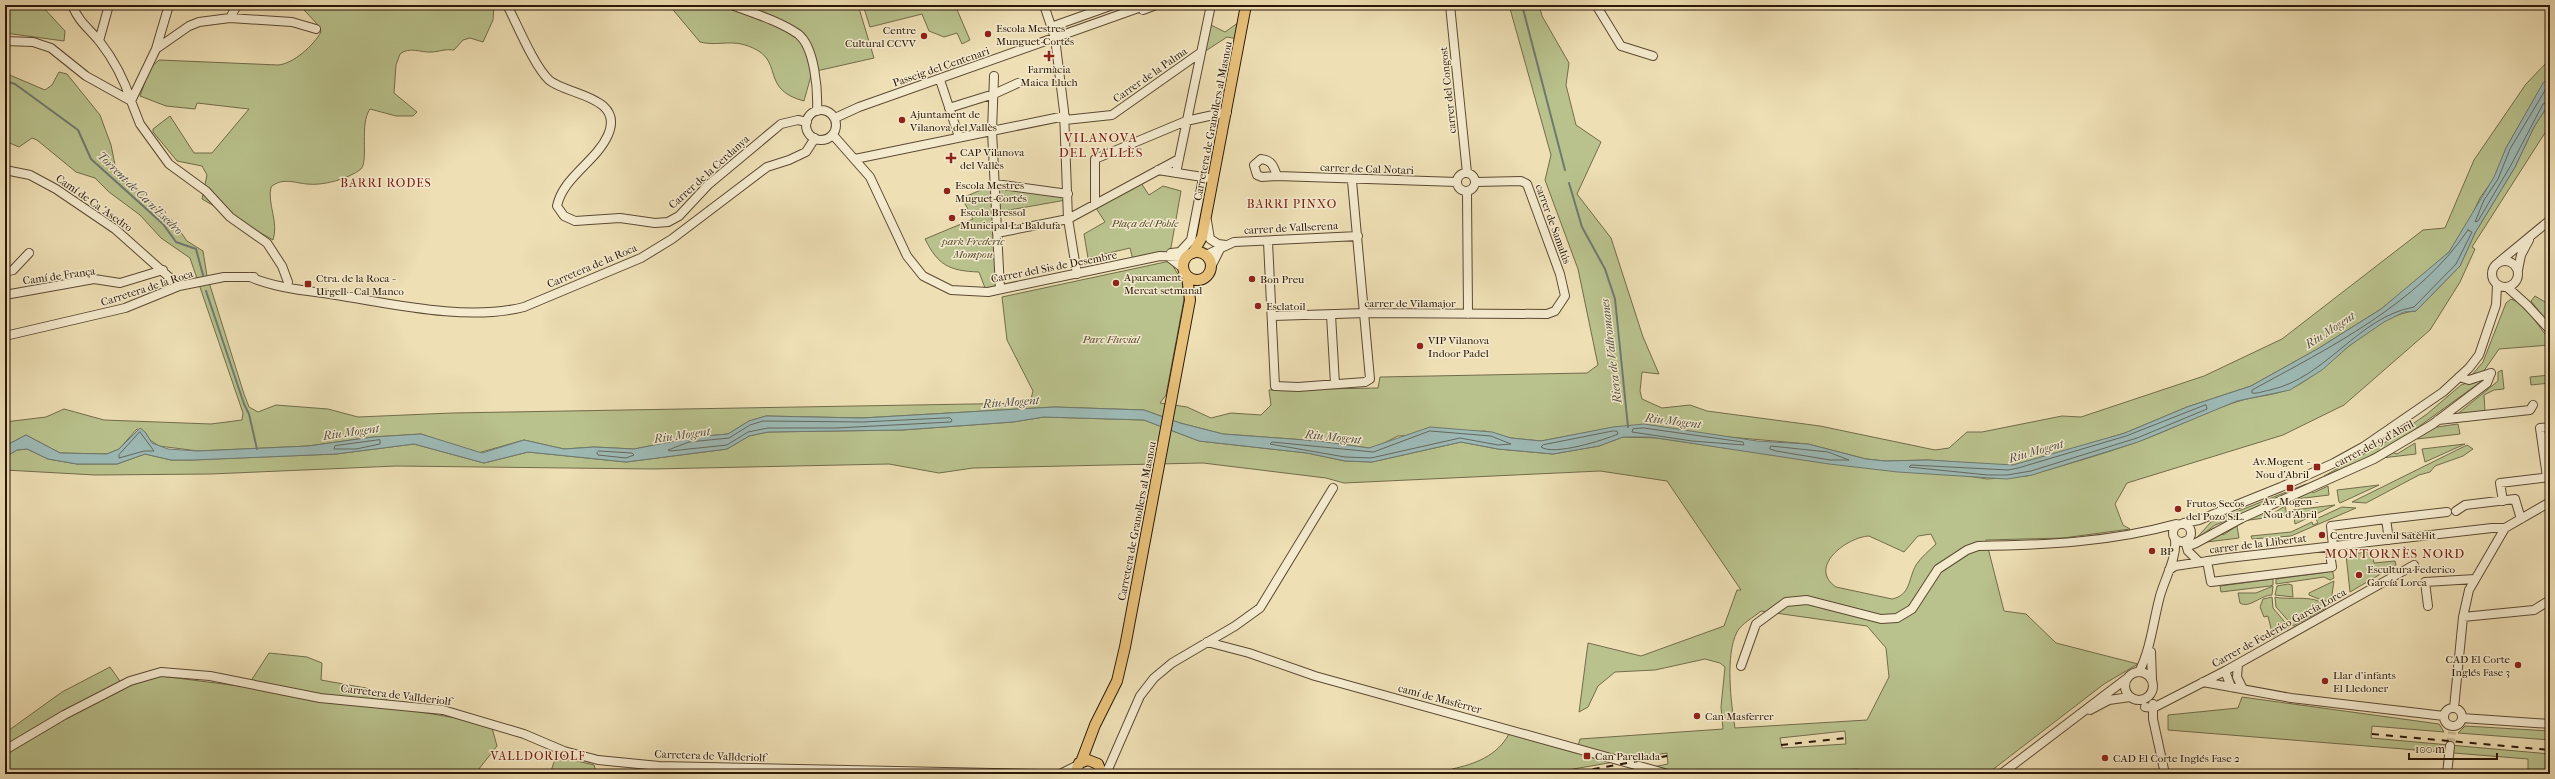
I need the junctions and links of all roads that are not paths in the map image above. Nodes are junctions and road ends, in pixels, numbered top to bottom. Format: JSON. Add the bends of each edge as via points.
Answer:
{"nodes":[{"id":1,"x":72,"y":5,"type":"edge"},
{"id":2,"x":109,"y":5,"type":"edge"},
{"id":3,"x":169,"y":5,"type":"edge"},
{"id":4,"x":237,"y":5,"type":"edge"},
{"id":5,"x":507,"y":5,"type":"edge"},
{"id":6,"x":732,"y":5,"type":"edge"},
{"id":7,"x":1044,"y":5,"type":"edge"},
{"id":8,"x":1113,"y":5,"type":"edge"},
{"id":9,"x":1147,"y":5,"type":"edge"},
{"id":10,"x":1156,"y":5,"type":"edge"},
{"id":11,"x":1210,"y":5,"type":"edge"},
{"id":12,"x":1450,"y":5,"type":"edge"},
{"id":13,"x":1600,"y":6,"type":"edge"},
{"id":14,"x":1247,"y":7,"type":"edge"},
{"id":15,"x":230,"y":18,"type":"junction"},
{"id":16,"x":1100,"y":23,"type":"junction"},
{"id":17,"x":1051,"y":27,"type":"junction"},
{"id":18,"x":316,"y":29,"type":"dead end"},
{"id":19,"x":1055,"y":38,"type":"junction"},
{"id":20,"x":5,"y":41,"type":"edge"},
{"id":21,"x":99,"y":41,"type":"junction"},
{"id":22,"x":156,"y":49,"type":"junction"},
{"id":23,"x":1200,"y":53,"type":"junction"},
{"id":24,"x":1653,"y":56,"type":"dead end"},
{"id":25,"x":994,"y":76,"type":"dead end"},
{"id":26,"x":940,"y":80,"type":"junction"},
{"id":27,"x":1018,"y":83,"type":"dead end"},
{"id":28,"x":994,"y":94,"type":"junction"},
{"id":29,"x":130,"y":101,"type":"junction"},
{"id":30,"x":949,"y":108,"type":"junction"},
{"id":31,"x":818,"y":111,"type":"junction"},
{"id":32,"x":1227,"y":112,"type":"junction"},
{"id":33,"x":834,"y":118,"type":"junction"},
{"id":34,"x":1065,"y":118,"type":"junction"},
{"id":35,"x":1186,"y":121,"type":"junction"},
{"id":36,"x":807,"y":122,"type":"junction"},
{"id":37,"x":992,"y":131,"type":"junction"},
{"id":38,"x":833,"y":135,"type":"junction"},
{"id":39,"x":815,"y":138,"type":"junction"},
{"id":40,"x":959,"y":138,"type":"junction"},
{"id":41,"x":855,"y":159,"type":"junction"},
{"id":42,"x":1179,"y":159,"type":"junction"},
{"id":43,"x":5,"y":170,"type":"edge"},
{"id":44,"x":1158,"y":170,"type":"junction"},
{"id":45,"x":1176,"y":173,"type":"junction"},
{"id":46,"x":1467,"y":173,"type":"junction"},
{"id":47,"x":1277,"y":176,"type":"dead end"},
{"id":48,"x":1203,"y":178,"type":"junction"},
{"id":49,"x":1214,"y":179,"type":"junction"},
{"id":50,"x":1352,"y":181,"type":"junction"},
{"id":51,"x":1457,"y":182,"type":"junction"},
{"id":52,"x":1476,"y":182,"type":"junction"},
{"id":53,"x":995,"y":184,"type":"junction"},
{"id":54,"x":1467,"y":192,"type":"junction"},
{"id":55,"x":1068,"y":194,"type":"junction"},
{"id":56,"x":1096,"y":204,"type":"junction"},
{"id":57,"x":1207,"y":214,"type":"junction"},
{"id":58,"x":1068,"y":219,"type":"junction"},
{"id":59,"x":2550,"y":220,"type":"edge"},
{"id":60,"x":997,"y":233,"type":"junction"},
{"id":61,"x":1358,"y":236,"type":"junction"},
{"id":62,"x":1202,"y":237,"type":"junction"},
{"id":63,"x":2530,"y":239,"type":"junction"},
{"id":64,"x":1268,"y":242,"type":"junction"},
{"id":65,"x":1223,"y":247,"type":"junction"},
{"id":66,"x":29,"y":253,"type":"dead end"},
{"id":67,"x":1190,"y":255,"type":"junction"},
{"id":68,"x":1206,"y":255,"type":"junction"},
{"id":69,"x":1160,"y":256,"type":"junction"},
{"id":70,"x":1169,"y":257,"type":"junction"},
{"id":71,"x":2499,"y":262,"type":"junction"},
{"id":72,"x":1212,"y":265,"type":"junction"},
{"id":73,"x":162,"y":270,"type":"junction"},
{"id":74,"x":2518,"y":270,"type":"junction"},
{"id":75,"x":5,"y":272,"type":"edge"},
{"id":76,"x":1185,"y":272,"type":"junction"},
{"id":77,"x":1077,"y":274,"type":"junction"},
{"id":78,"x":250,"y":277,"type":"junction"},
{"id":79,"x":1201,"y":279,"type":"junction"},
{"id":80,"x":2517,"y":280,"type":"junction"},
{"id":81,"x":288,"y":282,"type":"junction"},
{"id":82,"x":2497,"y":285,"type":"junction"},
{"id":83,"x":179,"y":286,"type":"junction"},
{"id":84,"x":2507,"y":288,"type":"junction"},
{"id":85,"x":1000,"y":289,"type":"junction"},
{"id":86,"x":5,"y":295,"type":"edge"},
{"id":87,"x":344,"y":296,"type":"junction"},
{"id":88,"x":1190,"y":300,"type":"junction"},
{"id":89,"x":2496,"y":305,"type":"junction"},
{"id":90,"x":2527,"y":305,"type":"junction"},
{"id":91,"x":1366,"y":313,"type":"junction"},
{"id":92,"x":1331,"y":314,"type":"junction"},
{"id":93,"x":1468,"y":314,"type":"junction"},
{"id":94,"x":1547,"y":314,"type":"joint"},
{"id":95,"x":1273,"y":316,"type":"junction"},
{"id":96,"x":2550,"y":330,"type":"edge"},
{"id":97,"x":5,"y":336,"type":"edge"},
{"id":98,"x":2459,"y":377,"type":"junction"},
{"id":99,"x":1335,"y":384,"type":"junction"},
{"id":100,"x":2533,"y":405,"type":"dead end"},
{"id":101,"x":2438,"y":420,"type":"junction"},
{"id":102,"x":2550,"y":427,"type":"edge"},
{"id":103,"x":2314,"y":472,"type":"junction"},
{"id":104,"x":2548,"y":477,"type":"edge"},
{"id":105,"x":2319,"y":482,"type":"junction"},
{"id":106,"x":1333,"y":488,"type":"dead end"},
{"id":107,"x":2503,"y":501,"type":"junction"},
{"id":108,"x":2550,"y":502,"type":"edge"},
{"id":109,"x":2456,"y":511,"type":"dead end"},
{"id":110,"x":2447,"y":512,"type":"dead end"},
{"id":111,"x":2521,"y":518,"type":"junction"},
{"id":112,"x":2386,"y":519,"type":"junction"},
{"id":113,"x":2199,"y":520,"type":"junction"},
{"id":114,"x":2180,"y":524,"type":"junction"},
{"id":115,"x":2505,"y":528,"type":"junction"},
{"id":116,"x":2154,"y":529,"type":"junction"},
{"id":117,"x":2182,"y":539,"type":"junction"},
{"id":118,"x":2389,"y":540,"type":"junction"},
{"id":119,"x":2331,"y":546,"type":"junction"},
{"id":120,"x":2203,"y":561,"type":"junction"},
{"id":121,"x":2414,"y":565,"type":"dead end"},
{"id":122,"x":2170,"y":566,"type":"junction"},
{"id":123,"x":2475,"y":579,"type":"junction"},
{"id":124,"x":2550,"y":600,"type":"edge"},
{"id":125,"x":2428,"y":606,"type":"dead end"},
{"id":126,"x":2463,"y":617,"type":"junction"},
{"id":127,"x":1206,"y":642,"type":"junction"},
{"id":128,"x":2150,"y":643,"type":"junction"},
{"id":129,"x":2238,"y":664,"type":"junction"},
{"id":130,"x":1741,"y":666,"type":"dead end"},
{"id":131,"x":2225,"y":671,"type":"junction"},
{"id":132,"x":2139,"y":672,"type":"junction"},
{"id":133,"x":2126,"y":679,"type":"junction"},
{"id":134,"x":2152,"y":679,"type":"junction"},
{"id":135,"x":2203,"y":682,"type":"junction"},
{"id":136,"x":2231,"y":687,"type":"junction"},
{"id":137,"x":2243,"y":689,"type":"junction"},
{"id":138,"x":2152,"y":693,"type":"junction"},
{"id":139,"x":2130,"y":697,"type":"junction"},
{"id":140,"x":2146,"y":705,"type":"junction"},
{"id":141,"x":2454,"y":708,"type":"junction"},
{"id":142,"x":2444,"y":716,"type":"junction"},
{"id":143,"x":2462,"y":718,"type":"junction"},
{"id":144,"x":2072,"y":720,"type":"junction"},
{"id":145,"x":2550,"y":724,"type":"edge"},
{"id":146,"x":1090,"y":740,"type":"junction"},
{"id":147,"x":2450,"y":746,"type":"tunnel mouth"},
{"id":148,"x":5,"y":750,"type":"edge"},
{"id":149,"x":1113,"y":759,"type":"junction"},
{"id":150,"x":1097,"y":763,"type":"junction"},
{"id":151,"x":1078,"y":767,"type":"edge"},
{"id":152,"x":1038,"y":774,"type":"edge"},
{"id":153,"x":1060,"y":774,"type":"edge"},
{"id":154,"x":1103,"y":774,"type":"edge"},
{"id":155,"x":1668,"y":774,"type":"edge"},
{"id":156,"x":2001,"y":774,"type":"edge"},
{"id":157,"x":2165,"y":774,"type":"edge"},
{"id":158,"x":2447,"y":774,"type":"edge"}],
"edges":[{"from":1,"to":21,"type":"street","via":[[84,27]]},
{"from":2,"to":21,"type":"street"},
{"from":3,"to":22,"type":"street"},
{"from":4,"to":15,"type":"street"},
{"from":5,"to":36,"type":"street","name":"Carrer de la Cerdanya","via":[[539,67],[549,80],[597,101],[607,111],[611,123],[608,135],[596,154],[559,194],[557,206],[564,216],[575,221],[620,218],[655,223],[668,222],[679,216],[708,184],[780,124],[798,120]]},
{"from":6,"to":31,"type":"street","via":[[799,35],[806,45],[818,82]]},
{"from":7,"to":17,"type":"street"},
{"from":8,"to":17,"type":"street"},
{"from":9,"to":16,"type":"street","name":"Passeig del Centenari"},
{"from":10,"to":16,"type":"street","name":"Passeig del Centenari"},
{"from":11,"to":23,"type":"street"},
{"from":12,"to":46,"type":"street","name":"carrer del Congost"},
{"from":13,"to":24,"type":"street","via":[[1621,46]]},
{"from":14,"to":32,"type":"main road","name":"Carretera de Granollers al Masnou"},
{"from":15,"to":18,"type":"street","via":[[292,22]]},
{"from":15,"to":22,"type":"street","via":[[199,22],[189,26]]},
{"from":16,"to":19,"type":"street","name":"Passeig del Centenari"},
{"from":17,"to":19,"type":"street"},
{"from":19,"to":26,"type":"street","name":"Passeig del Centenari"},
{"from":19,"to":34,"type":"street"},
{"from":20,"to":29,"type":"street","via":[[33,42],[47,46],[86,76]]},
{"from":21,"to":29,"type":"street","via":[[116,66]]},
{"from":22,"to":29,"type":"street"},
{"from":23,"to":34,"type":"street","name":"Carrer de la Palma","via":[[1112,115]]},
{"from":23,"to":35,"type":"street"},
{"from":25,"to":28,"type":"street"},
{"from":26,"to":30,"type":"street"},
{"from":26,"to":33,"type":"street","name":"Passeig del Centenari"},
{"from":27,"to":28,"type":"street"},
{"from":28,"to":30,"type":"street"},
{"from":28,"to":37,"type":"street"},
{"from":29,"to":81,"type":"street","via":[[140,124],[170,164],[206,191],[230,217],[267,243],[282,266]]},
{"from":30,"to":40,"type":"street"},
{"from":31,"to":33,"type":"street","via":[[827,111]]},
{"from":31,"to":36,"type":"street","via":[[812,113]]},
{"from":32,"to":35,"type":"street"},
{"from":32,"to":49,"type":"main road","name":"Carretera de Granollers al Masnou"},
{"from":33,"to":38,"type":"street","via":[[836,125]]},
{"from":34,"to":37,"type":"street","name":"Carrer de la Palma"},
{"from":34,"to":55,"type":"street"},
{"from":35,"to":42,"type":"street"},
{"from":35,"to":56,"type":"street","via":[[1095,159]]},
{"from":36,"to":39,"type":"street","via":[[808,132]]},
{"from":37,"to":40,"type":"street","name":"Carrer de la Palma"},
{"from":37,"to":53,"type":"street"},
{"from":38,"to":39,"type":"street","via":[[825,140]]},
{"from":38,"to":41,"type":"street","name":"Carrer del Sis de Desembre"},
{"from":39,"to":87,"type":"street","name":"Carretera de la Roca","via":[[806,152],[767,167],[672,239],[641,258],[524,308],[504,313],[400,308]]},
{"from":40,"to":41,"type":"street","name":"Carrer de la Palma"},
{"from":41,"to":85,"type":"street","name":"Carrer del Sis de Desembre","via":[[870,177],[907,256],[923,276],[951,290],[988,292]]},
{"from":42,"to":44,"type":"street"},
{"from":42,"to":45,"type":"street"},
{"from":43,"to":73,"type":"street","name":"Camí de Ca 'Asedro","via":[[30,175],[56,189],[115,229]]},
{"from":44,"to":45,"type":"street"},
{"from":44,"to":56,"type":"street"},
{"from":45,"to":48,"type":"street"},
{"from":46,"to":51,"type":"street","via":[[1459,176]]},
{"from":46,"to":52,"type":"street","via":[[1474,177]]},
{"from":47,"to":50,"type":"street","name":"carrer de Cal Notari"},
{"from":48,"to":49,"type":"street"},
{"from":48,"to":69,"type":"street","via":[[1191,240],[1180,252]]},
{"from":49,"to":57,"type":"main road","name":"Carretera de Granollers al Masnou"},
{"from":50,"to":51,"type":"street","name":"carrer de Cal Notari"},
{"from":50,"to":61,"type":"street"},
{"from":51,"to":54,"type":"street","via":[[1460,189]]},
{"from":52,"to":54,"type":"street"},
{"from":52,"to":94,"type":"street","name":"carrer de Samalús","via":[[1521,181],[1527,184],[1560,274],[1565,296],[1556,311]]},
{"from":53,"to":55,"type":"street"},
{"from":53,"to":60,"type":"street"},
{"from":54,"to":93,"type":"street"},
{"from":55,"to":58,"type":"street"},
{"from":56,"to":58,"type":"street"},
{"from":57,"to":62,"type":"main road","name":"Carretera de Granollers al Masnou"},
{"from":57,"to":65,"type":"street","via":[[1210,239]]},
{"from":58,"to":60,"type":"street"},
{"from":58,"to":77,"type":"street"},
{"from":59,"to":63,"type":"street"},
{"from":60,"to":85,"type":"street"},
{"from":61,"to":64,"type":"street","name":"carrer de Vallserena"},
{"from":61,"to":91,"type":"street"},
{"from":62,"to":67,"type":"main road","name":"Carretera de Granollers al Masnou"},
{"from":62,"to":68,"type":"main road","name":"Carretera de Granollers al Masnou"},
{"from":63,"to":71,"type":"street"},
{"from":63,"to":74,"type":"street","via":[[2521,255]]},
{"from":64,"to":65,"type":"street","name":"carrer de Vallserena","via":[[1234,242]]},
{"from":64,"to":95,"type":"street"},
{"from":65,"to":68,"type":"street","name":"carrer de Vallserena"},
{"from":65,"to":72,"type":"street"},
{"from":66,"to":75,"type":"street","via":[[13,270]]},
{"from":67,"to":68,"type":"main road","via":[[1200,252]]},
{"from":67,"to":70,"type":"street","name":"Carrer del Sis de Desembre"},
{"from":67,"to":76,"type":"main road"},
{"from":68,"to":72,"type":"main road"},
{"from":69,"to":70,"type":"street","name":"Carrer del Sis de Desembre"},
{"from":69,"to":77,"type":"street","name":"Carrer del Sis de Desembre"},
{"from":70,"to":76,"type":"street","name":"Carrer del Sis de Desembre"},
{"from":71,"to":74,"type":"street","via":[[2510,262]]},
{"from":71,"to":82,"type":"street","via":[[2491,272],[2492,279]]},
{"from":72,"to":79,"type":"main road","via":[[1209,274]]},
{"from":73,"to":83,"type":"street","name":"Camí de Ca 'Asedro"},
{"from":73,"to":86,"type":"street","name":"Camí de França","via":[[120,283],[94,279]]},
{"from":74,"to":80,"type":"street"},
{"from":76,"to":79,"type":"main road","via":[[1194,280]]},
{"from":76,"to":88,"type":"main road","name":"Carretera de Granollers al Masnou"},
{"from":77,"to":85,"type":"street","name":"Carrer del Sis de Desembre"},
{"from":78,"to":81,"type":"street","name":"Carretera de la Roca","via":[[260,276]]},
{"from":78,"to":83,"type":"street","name":"Carretera de la Roca","via":[[224,277]]},
{"from":78,"to":87,"type":"street","name":"Carretera de la Roca"},
{"from":79,"to":88,"type":"main road","name":"Carretera de Granollers al Masnou"},
{"from":80,"to":84,"type":"street"},
{"from":80,"to":90,"type":"street","via":[[2518,289]]},
{"from":81,"to":87,"type":"street","name":"Carretera de la Roca"},
{"from":82,"to":84,"type":"street"},
{"from":82,"to":89,"type":"street"},
{"from":83,"to":97,"type":"street","name":"Carretera de la Roca","via":[[125,308]]},
{"from":84,"to":89,"type":"street"},
{"from":84,"to":90,"type":"street"},
{"from":88,"to":146,"type":"main road","name":"Carretera de Granollers al Masnou","via":[[1119,671],[1112,694]]},
{"from":89,"to":98,"type":"street","via":[[2479,354]]},
{"from":90,"to":96,"type":"street"},
{"from":91,"to":92,"type":"street","name":"carrer de Vilamajor"},
{"from":91,"to":93,"type":"street","name":"carrer de Vilamajor"},
{"from":91,"to":99,"type":"street","via":[[1370,379],[1365,382]]},
{"from":92,"to":95,"type":"street","name":"carrer de Vilamajor"},
{"from":92,"to":99,"type":"street"},
{"from":93,"to":94,"type":"street","name":"carrer de Vilamajor"},
{"from":95,"to":99,"type":"street","via":[[1275,386]]},
{"from":98,"to":101,"type":"street","name":"carrer del 9 d'Abril","via":[[2468,380],[2491,373],[2487,383]]},
{"from":98,"to":103,"type":"street","via":[[2409,417],[2363,447]]},
{"from":100,"to":101,"type":"street","name":"carrer del 9 d'Abril","via":[[2530,410]]},
{"from":101,"to":105,"type":"street","name":"carrer del 9 d'Abril","via":[[2374,459]]},
{"from":102,"to":104,"type":"street","via":[[2540,428]]},
{"from":103,"to":105,"type":"street"},
{"from":103,"to":113,"type":"street"},
{"from":104,"to":107,"type":"street","via":[[2500,483]]},
{"from":105,"to":117,"type":"street","name":"carrer del 9 d'Abril","via":[[2196,543],[2191,545]]},
{"from":106,"to":127,"type":"street","via":[[1260,608]]},
{"from":107,"to":109,"type":"street","via":[[2465,505]]},
{"from":107,"to":111,"type":"street","via":[[2515,499]]},
{"from":108,"to":111,"type":"street","name":"carrer de la Llibertat"},
{"from":110,"to":112,"type":"street"},
{"from":111,"to":115,"type":"street","name":"carrer de la Llibertat"},
{"from":112,"to":118,"type":"street"},
{"from":112,"to":119,"type":"street","via":[[2331,526]]},
{"from":113,"to":114,"type":"street"},
{"from":113,"to":117,"type":"street"},
{"from":114,"to":116,"type":"street"},
{"from":114,"to":117,"type":"street"},
{"from":114,"to":117,"type":"street","name":"carrer de la Llibertat","via":[[2189,527]]},
{"from":115,"to":118,"type":"street","name":"carrer de la Llibertat"},
{"from":115,"to":123,"type":"street"},
{"from":116,"to":117,"type":"street","via":[[2165,530]]},
{"from":116,"to":130,"type":"street","via":[[2112,539],[2069,544],[1978,546],[1967,550],[1938,569],[1912,609],[1897,618],[1882,619],[1807,600],[1786,602],[1756,624]]},
{"from":117,"to":120,"type":"street","name":"carrer de la Llibertat","via":[[2188,551]]},
{"from":117,"to":122,"type":"street"},
{"from":118,"to":119,"type":"street","name":"carrer de la Llibertat"},
{"from":119,"to":120,"type":"street","name":"carrer de la Llibertat"},
{"from":119,"to":120,"type":"street","name":"carrer de la Llibertat","via":[[2332,567],[2211,582]]},
{"from":120,"to":122,"type":"street","name":"carrer de la Llibertat"},
{"from":121,"to":129,"type":"street","name":"Carrer de Federico García Lorca"},
{"from":122,"to":128,"type":"street"},
{"from":123,"to":125,"type":"street","via":[[2426,582]]},
{"from":123,"to":126,"type":"street","via":[[2469,590]]},
{"from":124,"to":126,"type":"street","via":[[2534,610]]},
{"from":126,"to":141,"type":"street"},
{"from":127,"to":149,"type":"street","via":[[1172,663],[1154,678],[1140,696]]},
{"from":127,"to":155,"type":"street","name":"camí de Masferrer","via":[[1249,653],[1315,676]]},
{"from":128,"to":132,"type":"street"},
{"from":128,"to":134,"type":"street"},
{"from":129,"to":131,"type":"street","name":"Carrer de Federico García Lorca"},
{"from":129,"to":137,"type":"street","via":[[2237,677]]},
{"from":131,"to":135,"type":"street","name":"Carrer de Federico García Lorca"},
{"from":131,"to":136,"type":"street"},
{"from":132,"to":133,"type":"street"},
{"from":132,"to":134,"type":"street"},
{"from":133,"to":139,"type":"street","via":[[2125,689]]},
{"from":133,"to":144,"type":"street"},
{"from":134,"to":138,"type":"street"},
{"from":135,"to":136,"type":"street"},
{"from":135,"to":140,"type":"street","name":"Carrer de Federico García Lorca"},
{"from":136,"to":137,"type":"street"},
{"from":137,"to":142,"type":"street","via":[[2291,698]]},
{"from":138,"to":140,"type":"street"},
{"from":138,"to":140,"type":"street","via":[[2147,698]]},
{"from":139,"to":140,"type":"street"},
{"from":139,"to":144,"type":"street","via":[[2109,700]]},
{"from":140,"to":157,"type":"street","via":[[2154,719]]},
{"from":141,"to":142,"type":"street","via":[[2449,709]]},
{"from":141,"to":143,"type":"street","via":[[2459,710]]},
{"from":142,"to":143,"type":"street","via":[[2452,729]]},
{"from":143,"to":145,"type":"street"},
{"from":144,"to":156,"type":"street"},
{"from":146,"to":150,"type":"main road","via":[[1091,753]]},
{"from":146,"to":151,"type":"main road","name":"Carretera de Granollers al Masnou"},
{"from":147,"to":158,"type":"street"},
{"from":148,"to":152,"type":"street","name":"Carretera de Vallderiolf","via":[[64,715],[130,681],[161,672],[210,676],[320,698],[443,710],[524,734],[564,751],[598,760],[659,766]]},
{"from":149,"to":150,"type":"street"},
{"from":149,"to":154,"type":"street"},
{"from":150,"to":151,"type":"main road","via":[[1088,760]]},
{"from":150,"to":154,"type":"main road"},
{"from":151,"to":153,"type":"street"}]}
